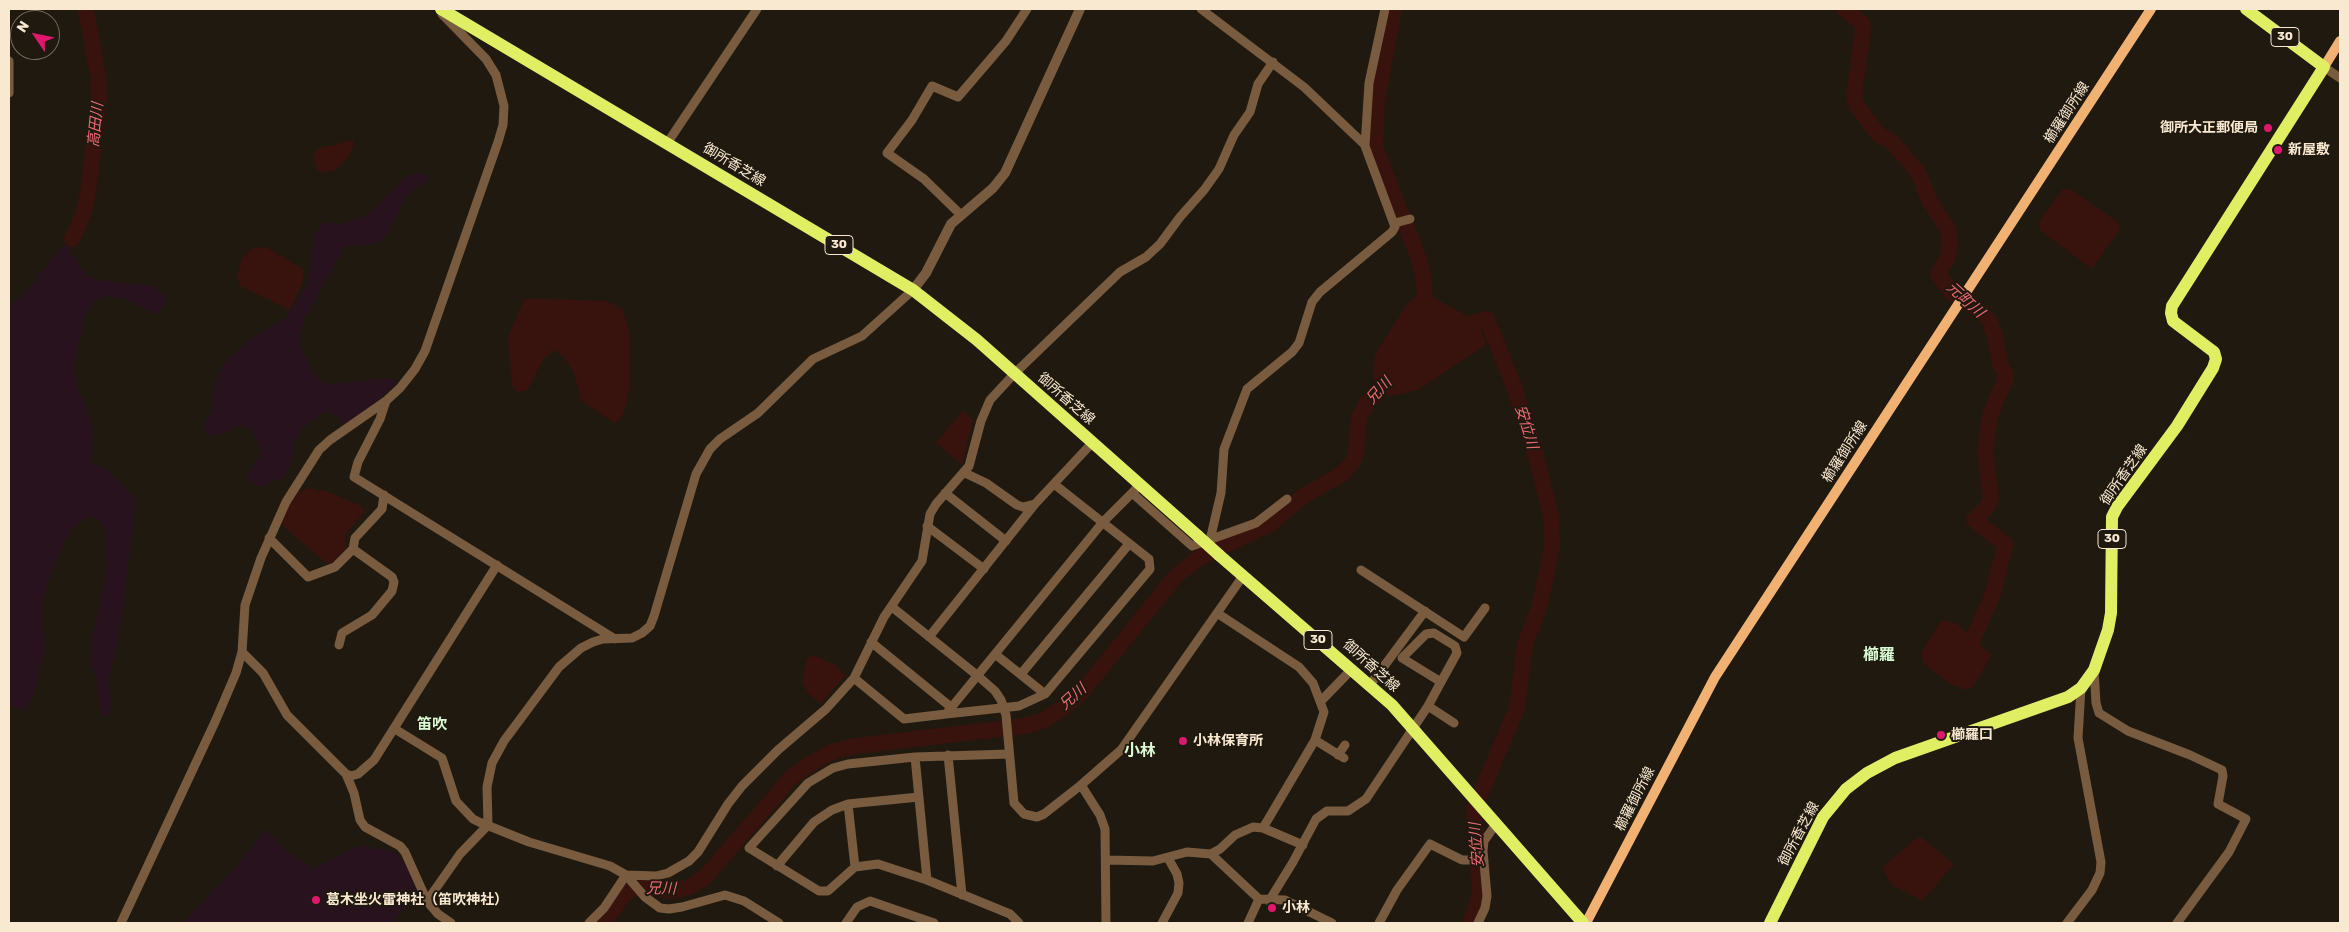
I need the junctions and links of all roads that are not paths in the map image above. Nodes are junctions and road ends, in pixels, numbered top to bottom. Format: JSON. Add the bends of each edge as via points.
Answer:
{"nodes":[{"id":1,"x":437,"y":9,"type":"edge"},
{"id":2,"x":441,"y":9,"type":"edge"},
{"id":3,"x":757,"y":9,"type":"edge"},
{"id":4,"x":1027,"y":9,"type":"edge"},
{"id":5,"x":1080,"y":9,"type":"edge"},
{"id":6,"x":1201,"y":9,"type":"edge"},
{"id":7,"x":1385,"y":9,"type":"edge"},
{"id":8,"x":2150,"y":9,"type":"edge"},
{"id":9,"x":2246,"y":9,"type":"edge"},
{"id":10,"x":2340,"y":41,"type":"edge"},
{"id":11,"x":9,"y":61,"type":"edge"},
{"id":12,"x":1273,"y":62,"type":"junction"},
{"id":13,"x":2324,"y":66,"type":"junction"},
{"id":14,"x":2340,"y":78,"type":"edge"},
{"id":15,"x":9,"y":93,"type":"edge"},
{"id":16,"x":668,"y":142,"type":"junction"},
{"id":17,"x":1365,"y":146,"type":"junction"},
{"id":18,"x":960,"y":214,"type":"junction"},
{"id":19,"x":1410,"y":219,"type":"dead end"},
{"id":20,"x":1395,"y":223,"type":"junction"},
{"id":21,"x":912,"y":290,"type":"junction"},
{"id":22,"x":1014,"y":374,"type":"junction"},
{"id":23,"x":386,"y":401,"type":"junction"},
{"id":24,"x":1093,"y":442,"type":"junction"},
{"id":25,"x":965,"y":473,"type":"junction"},
{"id":26,"x":1054,"y":484,"type":"junction"},
{"id":27,"x":1136,"y":489,"type":"junction"},
{"id":28,"x":945,"y":493,"type":"junction"},
{"id":29,"x":384,"y":495,"type":"junction"},
{"id":30,"x":1287,"y":499,"type":"dead end"},
{"id":31,"x":1035,"y":504,"type":"junction"},
{"id":32,"x":1103,"y":522,"type":"junction"},
{"id":33,"x":928,"y":526,"type":"junction"},
{"id":34,"x":269,"y":538,"type":"junction"},
{"id":35,"x":1204,"y":538,"type":"junction"},
{"id":36,"x":1006,"y":541,"type":"junction"},
{"id":37,"x":1129,"y":544,"type":"junction"},
{"id":38,"x":353,"y":549,"type":"junction"},
{"id":39,"x":497,"y":565,"type":"junction"},
{"id":40,"x":984,"y":569,"type":"junction"},
{"id":41,"x":1361,"y":570,"type":"dead end"},
{"id":42,"x":1243,"y":576,"type":"junction"},
{"id":43,"x":892,"y":607,"type":"junction"},
{"id":44,"x":1485,"y":608,"type":"dead end"},
{"id":45,"x":1425,"y":611,"type":"junction"},
{"id":46,"x":1217,"y":613,"type":"junction"},
{"id":47,"x":929,"y":637,"type":"junction"},
{"id":48,"x":615,"y":639,"type":"junction"},
{"id":49,"x":871,"y":642,"type":"junction"},
{"id":50,"x":339,"y":645,"type":"dead end"},
{"id":51,"x":242,"y":652,"type":"junction"},
{"id":52,"x":995,"y":654,"type":"junction"},
{"id":53,"x":1352,"y":669,"type":"junction"},
{"id":54,"x":2094,"y":670,"type":"junction"},
{"id":55,"x":1021,"y":674,"type":"junction"},
{"id":56,"x":978,"y":676,"type":"junction"},
{"id":57,"x":854,"y":678,"type":"junction"},
{"id":58,"x":1441,"y":682,"type":"junction"},
{"id":59,"x":1370,"y":685,"type":"junction"},
{"id":60,"x":2081,"y":688,"type":"junction"},
{"id":61,"x":1046,"y":694,"type":"junction"},
{"id":62,"x":1322,"y":701,"type":"junction"},
{"id":63,"x":1428,"y":706,"type":"junction"},
{"id":64,"x":949,"y":711,"type":"junction"},
{"id":65,"x":1006,"y":712,"type":"junction"},
{"id":66,"x":1454,"y":723,"type":"dead end"},
{"id":67,"x":1414,"y":728,"type":"junction"},
{"id":68,"x":395,"y":729,"type":"junction"},
{"id":69,"x":1315,"y":740,"type":"junction"},
{"id":70,"x":1345,"y":745,"type":"dead end"},
{"id":71,"x":1009,"y":754,"type":"junction"},
{"id":72,"x":948,"y":755,"type":"junction"},
{"id":73,"x":915,"y":757,"type":"junction"},
{"id":74,"x":346,"y":774,"type":"junction"},
{"id":75,"x":1081,"y":785,"type":"junction"},
{"id":76,"x":919,"y":797,"type":"junction"},
{"id":77,"x":848,"y":804,"type":"junction"},
{"id":78,"x":488,"y":824,"type":"junction"},
{"id":79,"x":1496,"y":824,"type":"junction"},
{"id":80,"x":1263,"y":828,"type":"junction"},
{"id":81,"x":1303,"y":845,"type":"junction"},
{"id":82,"x":1211,"y":854,"type":"junction"},
{"id":83,"x":1168,"y":858,"type":"junction"},
{"id":84,"x":1107,"y":860,"type":"junction"},
{"id":85,"x":1478,"y":861,"type":"junction"},
{"id":86,"x":777,"y":866,"type":"junction"},
{"id":87,"x":855,"y":867,"type":"junction"},
{"id":88,"x":628,"y":878,"type":"junction"},
{"id":89,"x":927,"y":880,"type":"junction"},
{"id":90,"x":962,"y":895,"type":"junction"},
{"id":91,"x":1259,"y":900,"type":"junction"},
{"id":92,"x":1269,"y":900,"type":"junction"},
{"id":93,"x":427,"y":901,"type":"junction"},
{"id":94,"x":121,"y":923,"type":"edge"},
{"id":95,"x":451,"y":923,"type":"edge"},
{"id":96,"x":589,"y":923,"type":"edge"},
{"id":97,"x":779,"y":923,"type":"edge"},
{"id":98,"x":846,"y":923,"type":"edge"},
{"id":99,"x":934,"y":923,"type":"edge"},
{"id":100,"x":1019,"y":923,"type":"edge"},
{"id":101,"x":1106,"y":923,"type":"edge"},
{"id":102,"x":1162,"y":923,"type":"edge"},
{"id":103,"x":1248,"y":923,"type":"edge"},
{"id":104,"x":1332,"y":923,"type":"edge"},
{"id":105,"x":1379,"y":923,"type":"edge"},
{"id":106,"x":1478,"y":923,"type":"edge"},
{"id":107,"x":1582,"y":923,"type":"edge"},
{"id":108,"x":1586,"y":923,"type":"edge"},
{"id":109,"x":1770,"y":923,"type":"edge"},
{"id":110,"x":2067,"y":923,"type":"edge"},
{"id":111,"x":2177,"y":923,"type":"edge"}],
"edges":[{"from":1,"to":23,"type":"street","via":[[486,59],[496,75],[504,106],[503,125],[425,351],[415,369]]},
{"from":2,"to":16,"type":"main road","name":"御所香芝線","number":"30"},
{"from":3,"to":16,"type":"street"},
{"from":4,"to":18,"type":"street","via":[[1006,41],[958,97],[932,86],[887,153],[924,179]]},
{"from":5,"to":18,"type":"street","via":[[1005,173],[993,188]]},
{"from":6,"to":12,"type":"street"},
{"from":7,"to":17,"type":"street","via":[[1370,83]]},
{"from":8,"to":108,"type":"main road","name":"櫛羅御所線","via":[[1715,678]]},
{"from":9,"to":13,"type":"main road","number":"30"},
{"from":10,"to":13,"type":"main road"},
{"from":11,"to":15,"type":"street"},
{"from":12,"to":17,"type":"street"},
{"from":12,"to":22,"type":"street","via":[[1258,84],[1247,118],[1198,198],[1154,251],[1120,272]]},
{"from":13,"to":14,"type":"street"},
{"from":13,"to":54,"type":"main road","name":"御所香芝線","number":"30","via":[[2172,306],[2173,320],[2214,352],[2216,359],[2214,368],[2177,426],[2112,517],[2111,613]]},
{"from":16,"to":21,"type":"main road","name":"御所香芝線","number":"30"},
{"from":17,"to":20,"type":"street"},
{"from":18,"to":21,"type":"street","via":[[944,235],[926,273]]},
{"from":19,"to":20,"type":"street"},
{"from":20,"to":35,"type":"street","via":[[1392,232],[1320,292],[1312,302],[1299,344],[1247,390],[1224,449],[1221,493]]},
{"from":21,"to":22,"type":"main road","name":"御所香芝線","number":"30","via":[[977,340]]},
{"from":21,"to":48,"type":"street","via":[[862,336],[813,359],[758,413],[710,449],[696,474],[654,616],[642,634]]},
{"from":22,"to":24,"type":"main road","name":"御所香芝線","number":"30"},
{"from":22,"to":25,"type":"street","via":[[988,405]]},
{"from":23,"to":29,"type":"street","via":[[354,477]]},
{"from":23,"to":34,"type":"street","via":[[319,450],[286,502]]},
{"from":24,"to":26,"type":"street"},
{"from":24,"to":27,"type":"main road","name":"御所香芝線","number":"30"},
{"from":25,"to":28,"type":"street"},
{"from":25,"to":31,"type":"street","via":[[986,482],[1017,505]]},
{"from":26,"to":31,"type":"street"},
{"from":26,"to":32,"type":"street"},
{"from":27,"to":32,"type":"street"},
{"from":27,"to":35,"type":"main road","name":"御所香芝線","number":"30"},
{"from":28,"to":33,"type":"street","via":[[930,514]]},
{"from":28,"to":36,"type":"street"},
{"from":29,"to":38,"type":"street","via":[[382,510],[355,538]]},
{"from":29,"to":39,"type":"street"},
{"from":30,"to":35,"type":"street","via":[[1256,523]]},
{"from":31,"to":36,"type":"street"},
{"from":32,"to":37,"type":"street"},
{"from":32,"to":52,"type":"street"},
{"from":33,"to":40,"type":"street"},
{"from":33,"to":43,"type":"street","via":[[922,561]]},
{"from":34,"to":38,"type":"street","via":[[308,576],[335,567]]},
{"from":34,"to":51,"type":"street","via":[[245,605]]},
{"from":35,"to":42,"type":"main road","name":"御所香芝線","number":"30","bridge":true},
{"from":36,"to":40,"type":"street"},
{"from":37,"to":55,"type":"street"},
{"from":37,"to":61,"type":"street","via":[[1148,559],[1150,570]]},
{"from":38,"to":50,"type":"street","via":[[386,571],[394,582],[392,591],[372,615],[342,633]]},
{"from":39,"to":48,"type":"street"},
{"from":39,"to":68,"type":"street"},
{"from":40,"to":47,"type":"street"},
{"from":41,"to":45,"type":"street"},
{"from":42,"to":46,"type":"street"},
{"from":42,"to":53,"type":"main road","name":"御所香芝線","number":"30"},
{"from":43,"to":47,"type":"street"},
{"from":43,"to":49,"type":"street"},
{"from":44,"to":45,"type":"street","via":[[1464,637]]},
{"from":45,"to":59,"type":"street"},
{"from":46,"to":62,"type":"street","via":[[1299,667],[1313,683]]},
{"from":46,"to":75,"type":"street","via":[[1122,750]]},
{"from":47,"to":56,"type":"street"},
{"from":48,"to":78,"type":"street","via":[[594,642],[570,656],[504,741],[487,776]]},
{"from":49,"to":57,"type":"street"},
{"from":49,"to":64,"type":"street"},
{"from":51,"to":74,"type":"street","via":[[263,673],[287,716]]},
{"from":51,"to":94,"type":"street","via":[[215,722]]},
{"from":52,"to":55,"type":"street"},
{"from":52,"to":56,"type":"street"},
{"from":53,"to":59,"type":"main road","name":"御所香芝線","number":"30"},
{"from":53,"to":62,"type":"street"},
{"from":54,"to":60,"type":"main road","name":"御所香芝線","number":"30"},
{"from":54,"to":111,"type":"street","via":[[2099,714],[2128,731],[2222,770],[2218,804],[2246,819],[2229,852]]},
{"from":55,"to":61,"type":"street"},
{"from":56,"to":64,"type":"street"},
{"from":56,"to":65,"type":"street","via":[[995,692]]},
{"from":57,"to":64,"type":"street","via":[[904,719]]},
{"from":57,"to":88,"type":"street","via":[[742,786],[698,852],[688,861],[662,874]]},
{"from":58,"to":58,"type":"street","via":[[1457,653],[1455,646],[1434,633],[1426,634],[1402,658]]},
{"from":58,"to":63,"type":"street"},
{"from":59,"to":67,"type":"main road","name":"御所香芝線","number":"30"},
{"from":60,"to":109,"type":"main road","name":"御所香芝線","number":"30","via":[[2061,700],[1895,758],[1867,773],[1840,795],[1823,817]]},
{"from":60,"to":110,"type":"street","via":[[2078,738],[2102,862],[2092,890]]},
{"from":61,"to":65,"type":"street"},
{"from":62,"to":69,"type":"street","via":[[1323,721]]},
{"from":63,"to":66,"type":"street"},
{"from":63,"to":67,"type":"street"},
{"from":64,"to":65,"type":"street"},
{"from":65,"to":71,"type":"street"},
{"from":67,"to":79,"type":"main road","name":"御所香芝線","number":"30"},
{"from":67,"to":81,"type":"street","via":[[1366,799],[1348,811],[1322,814]]},
{"from":68,"to":74,"type":"street","via":[[370,764],[358,774]]},
{"from":68,"to":78,"type":"street","via":[[442,758],[456,801],[473,819]]},
{"from":69,"to":70,"type":"street","via":[[1341,756]]},
{"from":69,"to":80,"type":"street"},
{"from":71,"to":72,"type":"street"},
{"from":71,"to":75,"type":"street","via":[[1014,803],[1018,810],[1030,817],[1044,814]]},
{"from":72,"to":73,"type":"street"},
{"from":72,"to":90,"type":"street"},
{"from":73,"to":76,"type":"street"},
{"from":73,"to":86,"type":"street","via":[[848,764],[833,768],[808,783],[749,848]]},
{"from":74,"to":93,"type":"street","via":[[360,820],[372,832],[394,841],[405,852]]},
{"from":75,"to":84,"type":"street","via":[[1104,822]]},
{"from":76,"to":77,"type":"street"},
{"from":76,"to":89,"type":"street"},
{"from":77,"to":86,"type":"street","via":[[822,815]]},
{"from":77,"to":87,"type":"street"},
{"from":78,"to":88,"type":"street","via":[[529,842],[610,866]]},
{"from":78,"to":93,"type":"street","via":[[460,854]]},
{"from":79,"to":85,"type":"street","via":[[1484,841]]},
{"from":79,"to":107,"type":"main road","name":"御所香芝線","number":"30"},
{"from":80,"to":81,"type":"street"},
{"from":80,"to":82,"type":"street","via":[[1244,830]]},
{"from":81,"to":92,"type":"street"},
{"from":82,"to":83,"type":"street","via":[[1187,852]]},
{"from":82,"to":91,"type":"street"},
{"from":83,"to":84,"type":"street","via":[[1153,861]]},
{"from":83,"to":102,"type":"street","via":[[1179,882],[1178,892]]},
{"from":84,"to":101,"type":"street"},
{"from":85,"to":105,"type":"street","via":[[1452,857],[1430,844],[1397,890]]},
{"from":85,"to":106,"type":"street","via":[[1487,896]]},
{"from":86,"to":87,"type":"street","via":[[819,891],[828,891]]},
{"from":87,"to":89,"type":"street","via":[[870,864],[887,866]]},
{"from":88,"to":96,"type":"street"},
{"from":88,"to":97,"type":"street","via":[[644,897],[660,908],[669,909],[714,896],[734,896]]},
{"from":89,"to":90,"type":"street"},
{"from":90,"to":100,"type":"street","via":[[1010,914]]},
{"from":91,"to":92,"type":"street"},
{"from":91,"to":103,"type":"street"},
{"from":92,"to":104,"type":"street","via":[[1285,900]]},
{"from":93,"to":95,"type":"street"},
{"from":98,"to":99,"type":"street","via":[[857,908],[870,902]]}]}
